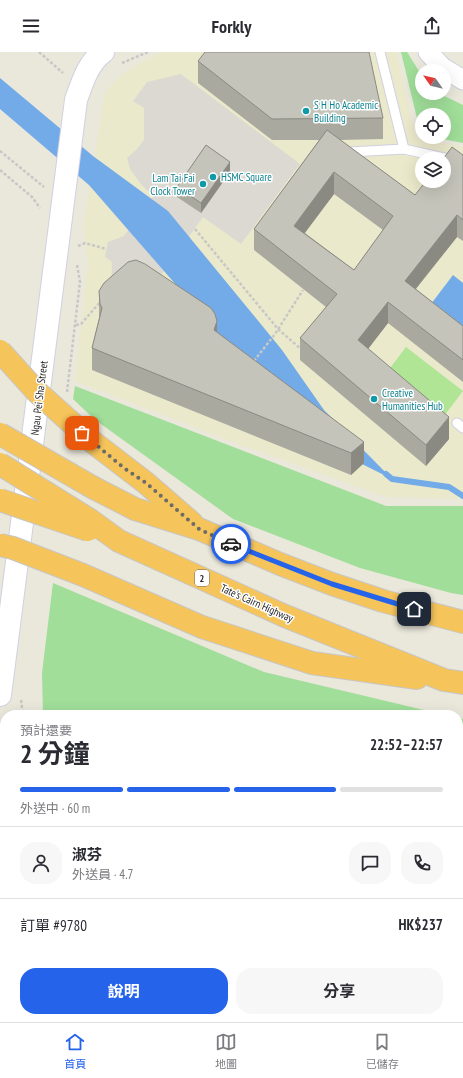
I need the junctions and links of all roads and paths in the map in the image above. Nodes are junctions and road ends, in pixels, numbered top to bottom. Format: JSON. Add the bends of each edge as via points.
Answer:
{"nodes":[{"id":1,"x":39,"y":52,"type":"edge"},
{"id":2,"x":148,"y":52,"type":"edge"},
{"id":3,"x":380,"y":52,"type":"edge"},
{"id":4,"x":428,"y":52,"type":"edge"},
{"id":5,"x":103,"y":57,"type":"edge"},
{"id":6,"x":66,"y":74,"type":"dead end"},
{"id":7,"x":463,"y":80,"type":"edge"},
{"id":8,"x":404,"y":150,"type":"junction"},
{"id":9,"x":0,"y":151,"type":"edge"},
{"id":10,"x":349,"y":152,"type":"edge"},
{"id":11,"x":463,"y":162,"type":"edge"},
{"id":12,"x":0,"y":170,"type":"edge"},
{"id":13,"x":45,"y":188,"type":"dead end"},
{"id":14,"x":40,"y":212,"type":"dead end"},
{"id":15,"x":195,"y":229,"type":"dead end"},
{"id":16,"x":75,"y":247,"type":"dead end"},
{"id":17,"x":106,"y":249,"type":"dead end"},
{"id":18,"x":303,"y":290,"type":"dead end"},
{"id":19,"x":106,"y":296,"type":"edge"},
{"id":20,"x":76,"y":325,"type":"dead end"},
{"id":21,"x":278,"y":329,"type":"junction"},
{"id":22,"x":0,"y":351,"type":"edge"},
{"id":23,"x":306,"y":352,"type":"edge"},
{"id":24,"x":251,"y":365,"type":"edge"},
{"id":25,"x":0,"y":434,"type":"edge"},
{"id":26,"x":0,"y":464,"type":"edge"},
{"id":27,"x":0,"y":500,"type":"edge"},
{"id":28,"x":89,"y":525,"type":"junction"},
{"id":29,"x":199,"y":529,"type":"junction"},
{"id":30,"x":0,"y":545,"type":"edge"},
{"id":31,"x":463,"y":622,"type":"edge"},
{"id":32,"x":3,"y":648,"type":"edge"},
{"id":33,"x":453,"y":682,"type":"edge"},
{"id":34,"x":0,"y":696,"type":"edge"}],
"edges":[{"from":1,"to":6,"type":"path"},
{"from":2,"to":5,"type":"path","via":[[124,61]]},
{"from":3,"to":8,"type":"lane"},
{"from":4,"to":7,"type":"street","via":[[442,67]]},
{"from":5,"to":32,"type":"street","name":"Ngau Pei Sha Street","via":[[86,74],[76,100]]},
{"from":8,"to":10,"type":"lane"},
{"from":8,"to":11,"type":"lane"},
{"from":9,"to":13,"type":"path"},
{"from":12,"to":14,"type":"path","via":[[36,201]]},
{"from":15,"to":21,"type":"path"},
{"from":16,"to":17,"type":"path","via":[[85,243]]},
{"from":18,"to":21,"type":"path"},
{"from":19,"to":20,"type":"path","via":[[81,324]]},
{"from":21,"to":23,"type":"path"},
{"from":21,"to":24,"type":"path"},
{"from":22,"to":29,"type":"highway","bridge":true,"via":[[36,391],[94,443],[146,483]]},
{"from":25,"to":29,"type":"highway","bridge":true,"via":[[135,509]]},
{"from":26,"to":28,"type":"highway","bridge":true},
{"from":27,"to":28,"type":"highway","bridge":true},
{"from":28,"to":33,"type":"highway","name":"Tate's Cairn Highway","number":"2","via":[[285,616]]},
{"from":29,"to":31,"type":"highway","via":[[332,584],[383,601]]},
{"from":30,"to":33,"type":"highway","bridge":true,"via":[[83,575],[202,627],[312,663]]},
{"from":32,"to":34,"type":"street","name":"Ngau Pei Sha Street"}]}
